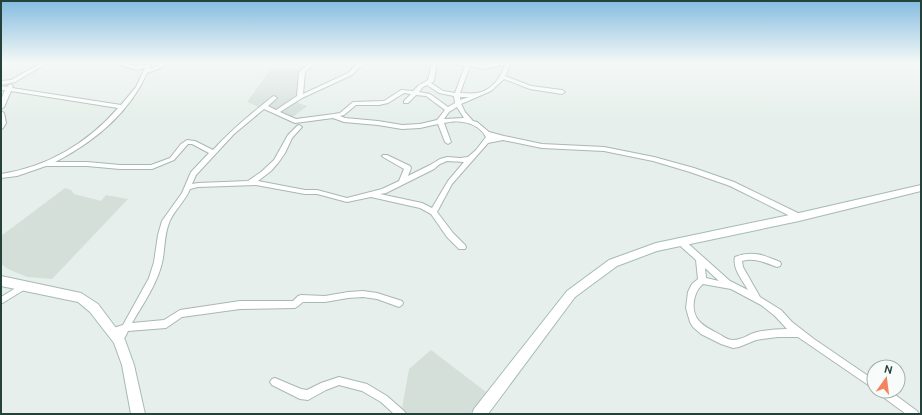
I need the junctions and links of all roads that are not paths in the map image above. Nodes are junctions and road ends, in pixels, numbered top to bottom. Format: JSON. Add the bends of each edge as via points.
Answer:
{"nodes":[{"id":1,"x":12,"y":81,"type":"edge"},
{"id":2,"x":141,"y":81,"type":"edge"},
{"id":3,"x":301,"y":81,"type":"edge"},
{"id":4,"x":334,"y":81,"type":"edge"},
{"id":5,"x":430,"y":81,"type":"edge"},
{"id":6,"x":462,"y":81,"type":"edge"},
{"id":7,"x":498,"y":81,"type":"edge"},
{"id":8,"x":514,"y":81,"type":"edge"},
{"id":9,"x":427,"y":83,"type":"junction"},
{"id":10,"x":1,"y":88,"type":"edge"},
{"id":11,"x":9,"y":89,"type":"junction"},
{"id":12,"x":414,"y":92,"type":"junction"},
{"id":13,"x":562,"y":92,"type":"dead end"},
{"id":14,"x":457,"y":95,"type":"junction"},
{"id":15,"x":479,"y":95,"type":"junction"},
{"id":16,"x":300,"y":97,"type":"junction"},
{"id":17,"x":274,"y":98,"type":"dead end"},
{"id":18,"x":406,"y":102,"type":"dead end"},
{"id":19,"x":458,"y":103,"type":"junction"},
{"id":20,"x":263,"y":106,"type":"junction"},
{"id":21,"x":1,"y":107,"type":"edge"},
{"id":22,"x":121,"y":108,"type":"junction"},
{"id":23,"x":448,"y":110,"type":"junction"},
{"id":24,"x":276,"y":112,"type":"junction"},
{"id":25,"x":1,"y":113,"type":"edge"},
{"id":26,"x":334,"y":116,"type":"junction"},
{"id":27,"x":292,"y":120,"type":"junction"},
{"id":28,"x":306,"y":120,"type":"junction"},
{"id":29,"x":440,"y":121,"type":"junction"},
{"id":30,"x":472,"y":122,"type":"junction"},
{"id":31,"x":2,"y":124,"type":"edge"},
{"id":32,"x":299,"y":127,"type":"junction"},
{"id":33,"x":487,"y":132,"type":"junction"},
{"id":34,"x":503,"y":138,"type":"junction"},
{"id":35,"x":448,"y":142,"type":"dead end"},
{"id":36,"x":485,"y":142,"type":"junction"},
{"id":37,"x":214,"y":153,"type":"junction"},
{"id":38,"x":385,"y":156,"type":"dead end"},
{"id":39,"x":472,"y":158,"type":"junction"},
{"id":40,"x":44,"y":164,"type":"junction"},
{"id":41,"x":1,"y":176,"type":"edge"},
{"id":42,"x":402,"y":182,"type":"junction"},
{"id":43,"x":249,"y":184,"type":"junction"},
{"id":44,"x":187,"y":188,"type":"junction"},
{"id":45,"x":921,"y":188,"type":"edge"},
{"id":46,"x":370,"y":195,"type":"junction"},
{"id":47,"x":433,"y":212,"type":"junction"},
{"id":48,"x":799,"y":217,"type":"junction"},
{"id":49,"x":680,"y":241,"type":"junction"},
{"id":50,"x":462,"y":247,"type":"dead end"},
{"id":51,"x":700,"y":259,"type":"junction"},
{"id":52,"x":777,"y":264,"type":"dead end"},
{"id":53,"x":1,"y":281,"type":"edge"},
{"id":54,"x":702,"y":281,"type":"junction"},
{"id":55,"x":24,"y":286,"type":"junction"},
{"id":56,"x":735,"y":287,"type":"junction"},
{"id":57,"x":758,"y":299,"type":"junction"},
{"id":58,"x":1,"y":301,"type":"edge"},
{"id":59,"x":398,"y":303,"type":"dead end"},
{"id":60,"x":125,"y":328,"type":"junction"},
{"id":61,"x":799,"y":334,"type":"junction"},
{"id":62,"x":116,"y":336,"type":"junction"},
{"id":63,"x":866,"y":380,"type":"edge"},
{"id":64,"x":275,"y":382,"type":"dead end"},
{"id":65,"x":893,"y":399,"type":"edge"},
{"id":66,"x":134,"y":412,"type":"edge"},
{"id":67,"x":401,"y":414,"type":"edge"},
{"id":68,"x":479,"y":414,"type":"edge"},
{"id":69,"x":914,"y":414,"type":"edge"}],
"edges":[{"from":1,"to":11,"type":"street"},
{"from":2,"to":22,"type":"street"},
{"from":3,"to":16,"type":"street"},
{"from":4,"to":16,"type":"street"},
{"from":5,"to":9,"type":"street"},
{"from":6,"to":14,"type":"street"},
{"from":7,"to":15,"type":"street","via":[[491,90]]},
{"from":8,"to":13,"type":"street","via":[[530,87]]},
{"from":9,"to":12,"type":"street"},
{"from":9,"to":14,"type":"street","via":[[441,92]]},
{"from":10,"to":11,"type":"street"},
{"from":11,"to":21,"type":"street"},
{"from":11,"to":22,"type":"street"},
{"from":12,"to":18,"type":"street"},
{"from":12,"to":23,"type":"street","via":[[428,95]]},
{"from":12,"to":26,"type":"street","via":[[403,91],[386,102],[355,103],[342,114]]},
{"from":14,"to":15,"type":"street"},
{"from":14,"to":19,"type":"street"},
{"from":15,"to":19,"type":"street"},
{"from":16,"to":24,"type":"street"},
{"from":17,"to":20,"type":"street"},
{"from":19,"to":23,"type":"street"},
{"from":19,"to":30,"type":"street","via":[[462,113]]},
{"from":20,"to":24,"type":"street"},
{"from":20,"to":37,"type":"street"},
{"from":22,"to":40,"type":"street","via":[[90,139]]},
{"from":23,"to":29,"type":"street"},
{"from":24,"to":27,"type":"street"},
{"from":25,"to":31,"type":"street"},
{"from":26,"to":28,"type":"street"},
{"from":26,"to":29,"type":"street","via":[[344,120],[402,127]]},
{"from":27,"to":28,"type":"street"},
{"from":27,"to":32,"type":"street","via":[[295,126]]},
{"from":28,"to":32,"type":"street"},
{"from":29,"to":30,"type":"street"},
{"from":29,"to":35,"type":"street"},
{"from":30,"to":33,"type":"street"},
{"from":32,"to":43,"type":"street","via":[[287,138],[277,160]]},
{"from":33,"to":34,"type":"street"},
{"from":33,"to":36,"type":"street"},
{"from":34,"to":36,"type":"street"},
{"from":34,"to":48,"type":"street","via":[[542,146],[604,149],[654,159],[732,184]]},
{"from":36,"to":39,"type":"street"},
{"from":37,"to":40,"type":"street","via":[[193,142],[187,142],[172,159],[152,167]]},
{"from":37,"to":44,"type":"street","via":[[193,174]]},
{"from":38,"to":42,"type":"street","via":[[408,168]]},
{"from":39,"to":42,"type":"street","via":[[443,159]]},
{"from":39,"to":47,"type":"street","via":[[450,183]]},
{"from":40,"to":41,"type":"street","via":[[23,173]]},
{"from":42,"to":46,"type":"street","via":[[384,192]]},
{"from":43,"to":44,"type":"street","via":[[198,185]]},
{"from":43,"to":46,"type":"street","via":[[317,192],[347,200]]},
{"from":44,"to":60,"type":"street","via":[[166,221],[153,278]]},
{"from":45,"to":48,"type":"street"},
{"from":46,"to":47,"type":"street","via":[[422,206]]},
{"from":47,"to":50,"type":"street"},
{"from":48,"to":49,"type":"street"},
{"from":49,"to":51,"type":"street"},
{"from":49,"to":68,"type":"street","via":[[613,263],[571,294]]},
{"from":51,"to":54,"type":"street"},
{"from":51,"to":56,"type":"street"},
{"from":52,"to":57,"type":"street","via":[[753,256],[738,259],[739,267]]},
{"from":53,"to":55,"type":"street"},
{"from":54,"to":56,"type":"street"},
{"from":54,"to":61,"type":"street","via":[[696,284],[690,294],[689,310],[696,324],[705,332],[733,344],[778,332]]},
{"from":55,"to":58,"type":"street"},
{"from":55,"to":62,"type":"street","via":[[81,298],[94,308]]},
{"from":56,"to":57,"type":"street"},
{"from":57,"to":61,"type":"street","via":[[778,313]]},
{"from":59,"to":60,"type":"street","via":[[363,294],[325,299],[307,297],[301,298],[295,304],[240,305],[180,314],[166,324]]},
{"from":60,"to":62,"type":"street"},
{"from":61,"to":63,"type":"street"},
{"from":62,"to":66,"type":"street","via":[[128,365]]},
{"from":64,"to":67,"type":"street","via":[[300,394],[308,394],[339,381],[364,387]]},
{"from":65,"to":69,"type":"street"}]}
